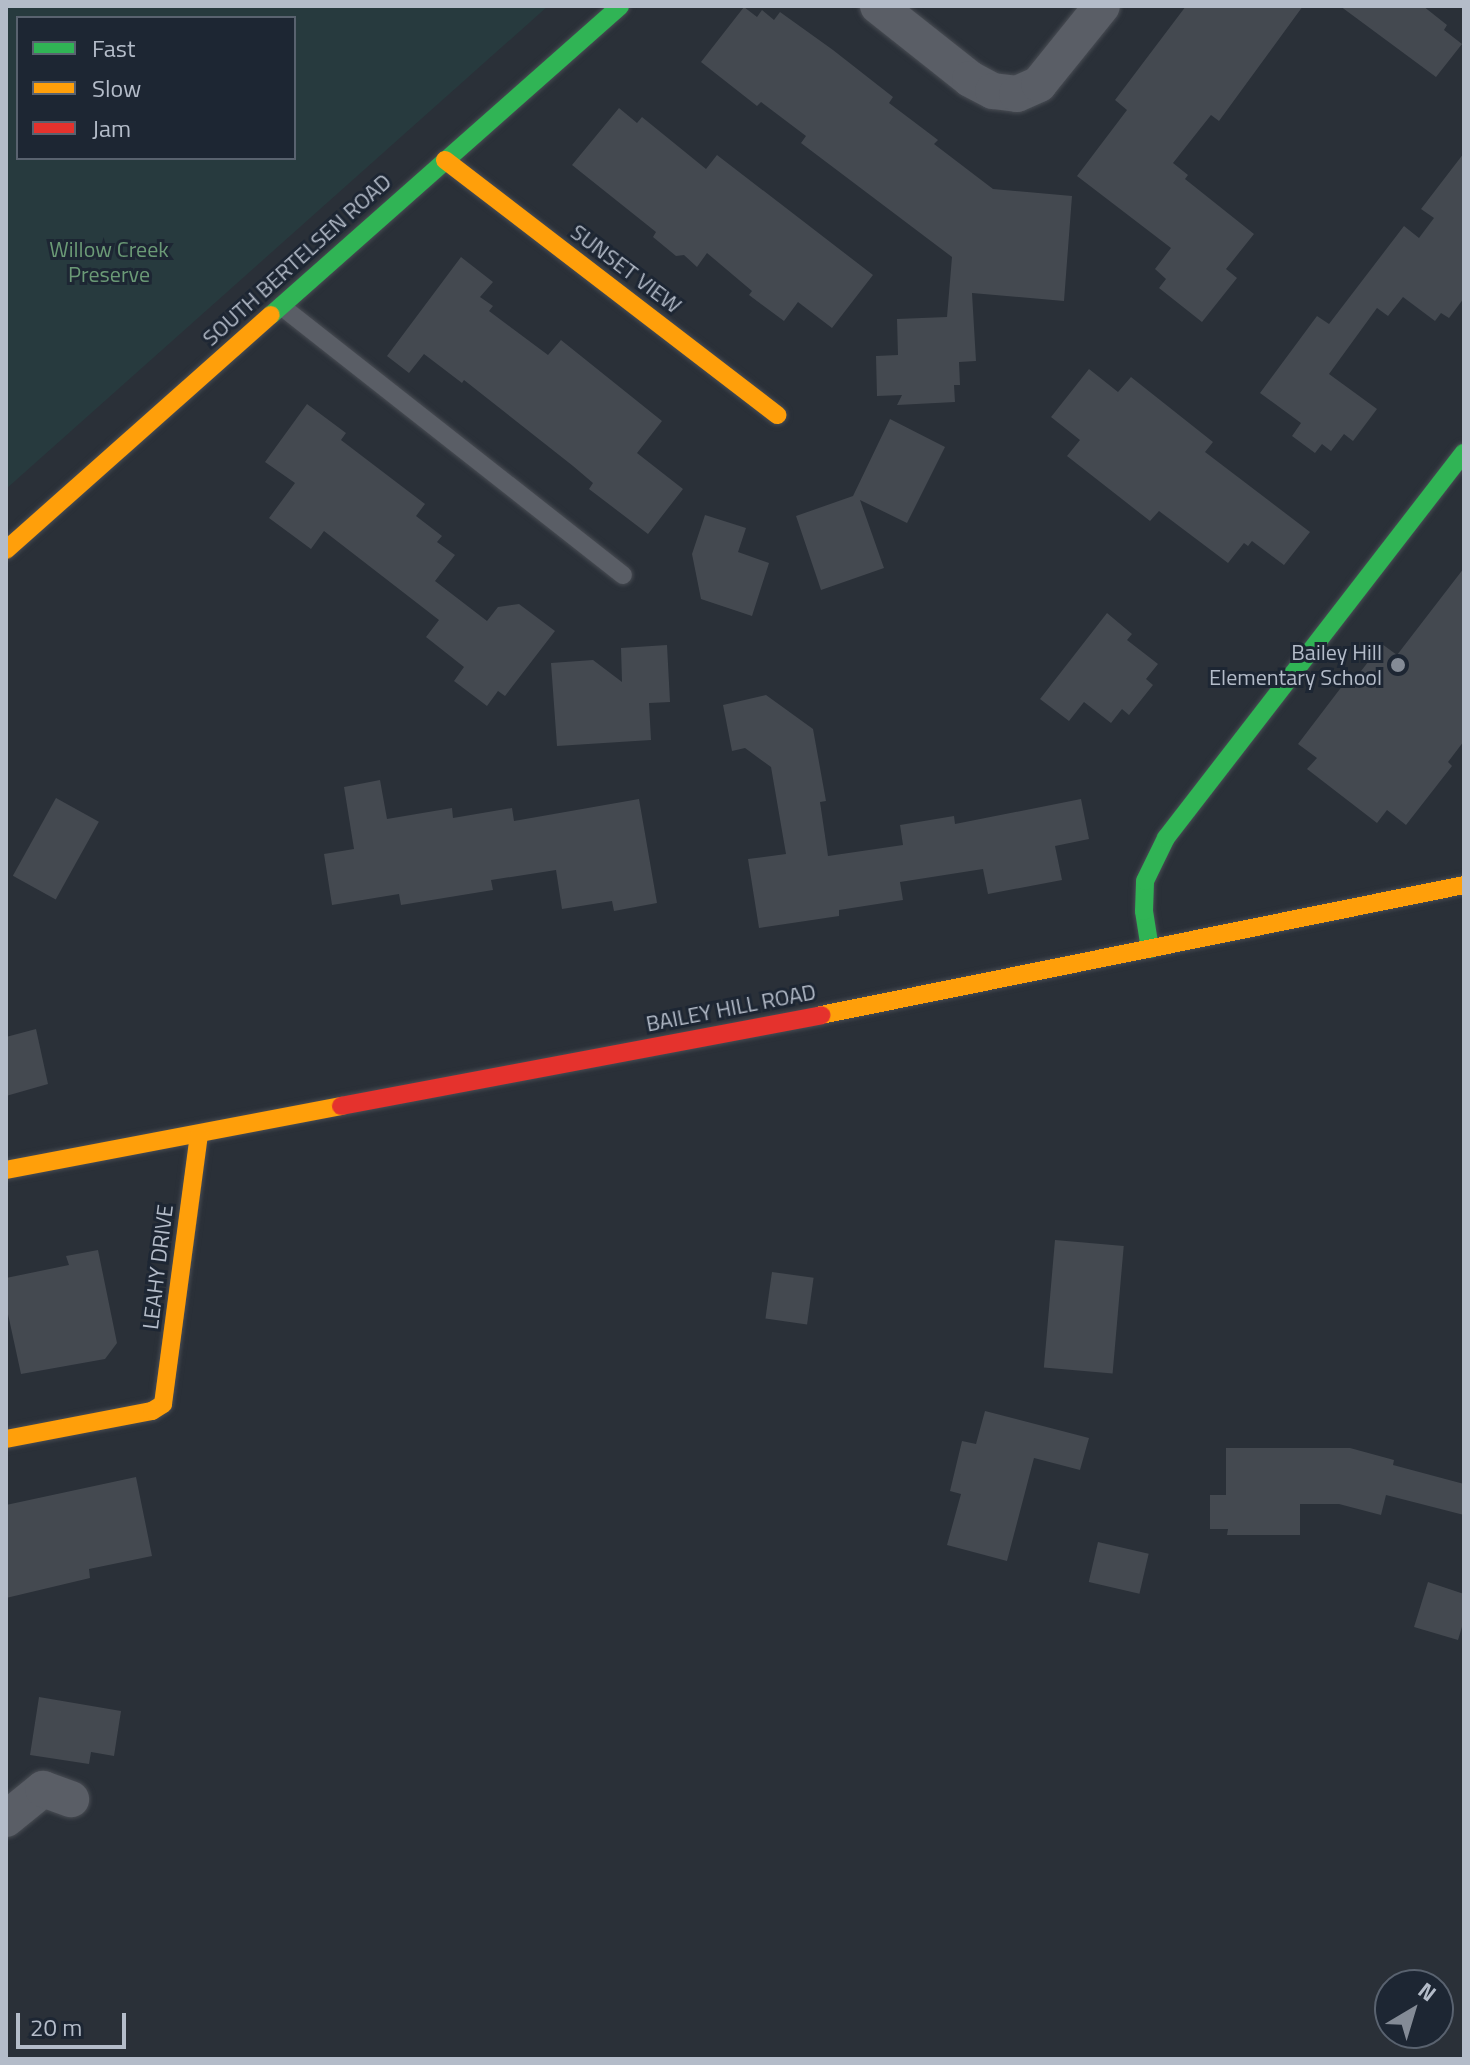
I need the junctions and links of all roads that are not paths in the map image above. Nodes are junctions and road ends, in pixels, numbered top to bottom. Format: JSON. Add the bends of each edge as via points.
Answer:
{"nodes":[{"id":1,"x":620,"y":6,"type":"edge"},
{"id":2,"x":878,"y":6,"type":"edge"},
{"id":3,"x":1102,"y":6,"type":"edge"},
{"id":4,"x":445,"y":160,"type":"junction"},
{"id":5,"x":281,"y":306,"type":"junction"},
{"id":6,"x":777,"y":415,"type":"dead end"},
{"id":7,"x":1464,"y":453,"type":"edge"},
{"id":8,"x":6,"y":550,"type":"edge"},
{"id":9,"x":623,"y":575,"type":"dead end"},
{"id":10,"x":1464,"y":885,"type":"edge"},
{"id":11,"x":1150,"y":949,"type":"junction"},
{"id":12,"x":199,"y":1135,"type":"junction"},
{"id":13,"x":6,"y":1170,"type":"edge"},
{"id":14,"x":6,"y":1439,"type":"edge"},
{"id":15,"x":71,"y":1799,"type":"dead end"},
{"id":16,"x":6,"y":1819,"type":"edge"}],
"edges":[{"from":1,"to":4,"type":"main road","name":"SOUTH BERTELSEN ROAD"},
{"from":2,"to":3,"type":"street","via":[[970,79],[993,91],[1017,94],[1039,84]]},
{"from":4,"to":5,"type":"main road","name":"SOUTH BERTELSEN ROAD"},
{"from":4,"to":6,"type":"main road","name":"SUNSET VIEW"},
{"from":5,"to":8,"type":"main road","name":"SOUTH BERTELSEN ROAD"},
{"from":5,"to":9,"type":"lane"},
{"from":7,"to":11,"type":"main road","via":[[1166,838],[1145,881]]},
{"from":10,"to":11,"type":"main road","name":"BAILEY HILL ROAD"},
{"from":11,"to":12,"type":"main road","name":"BAILEY HILL ROAD"},
{"from":12,"to":13,"type":"main road","name":"BAILEY HILL ROAD"},
{"from":12,"to":14,"type":"main road","name":"LEAHY DRIVE","via":[[163,1404],[152,1411]]},
{"from":15,"to":16,"type":"street","via":[[43,1789]]}]}
